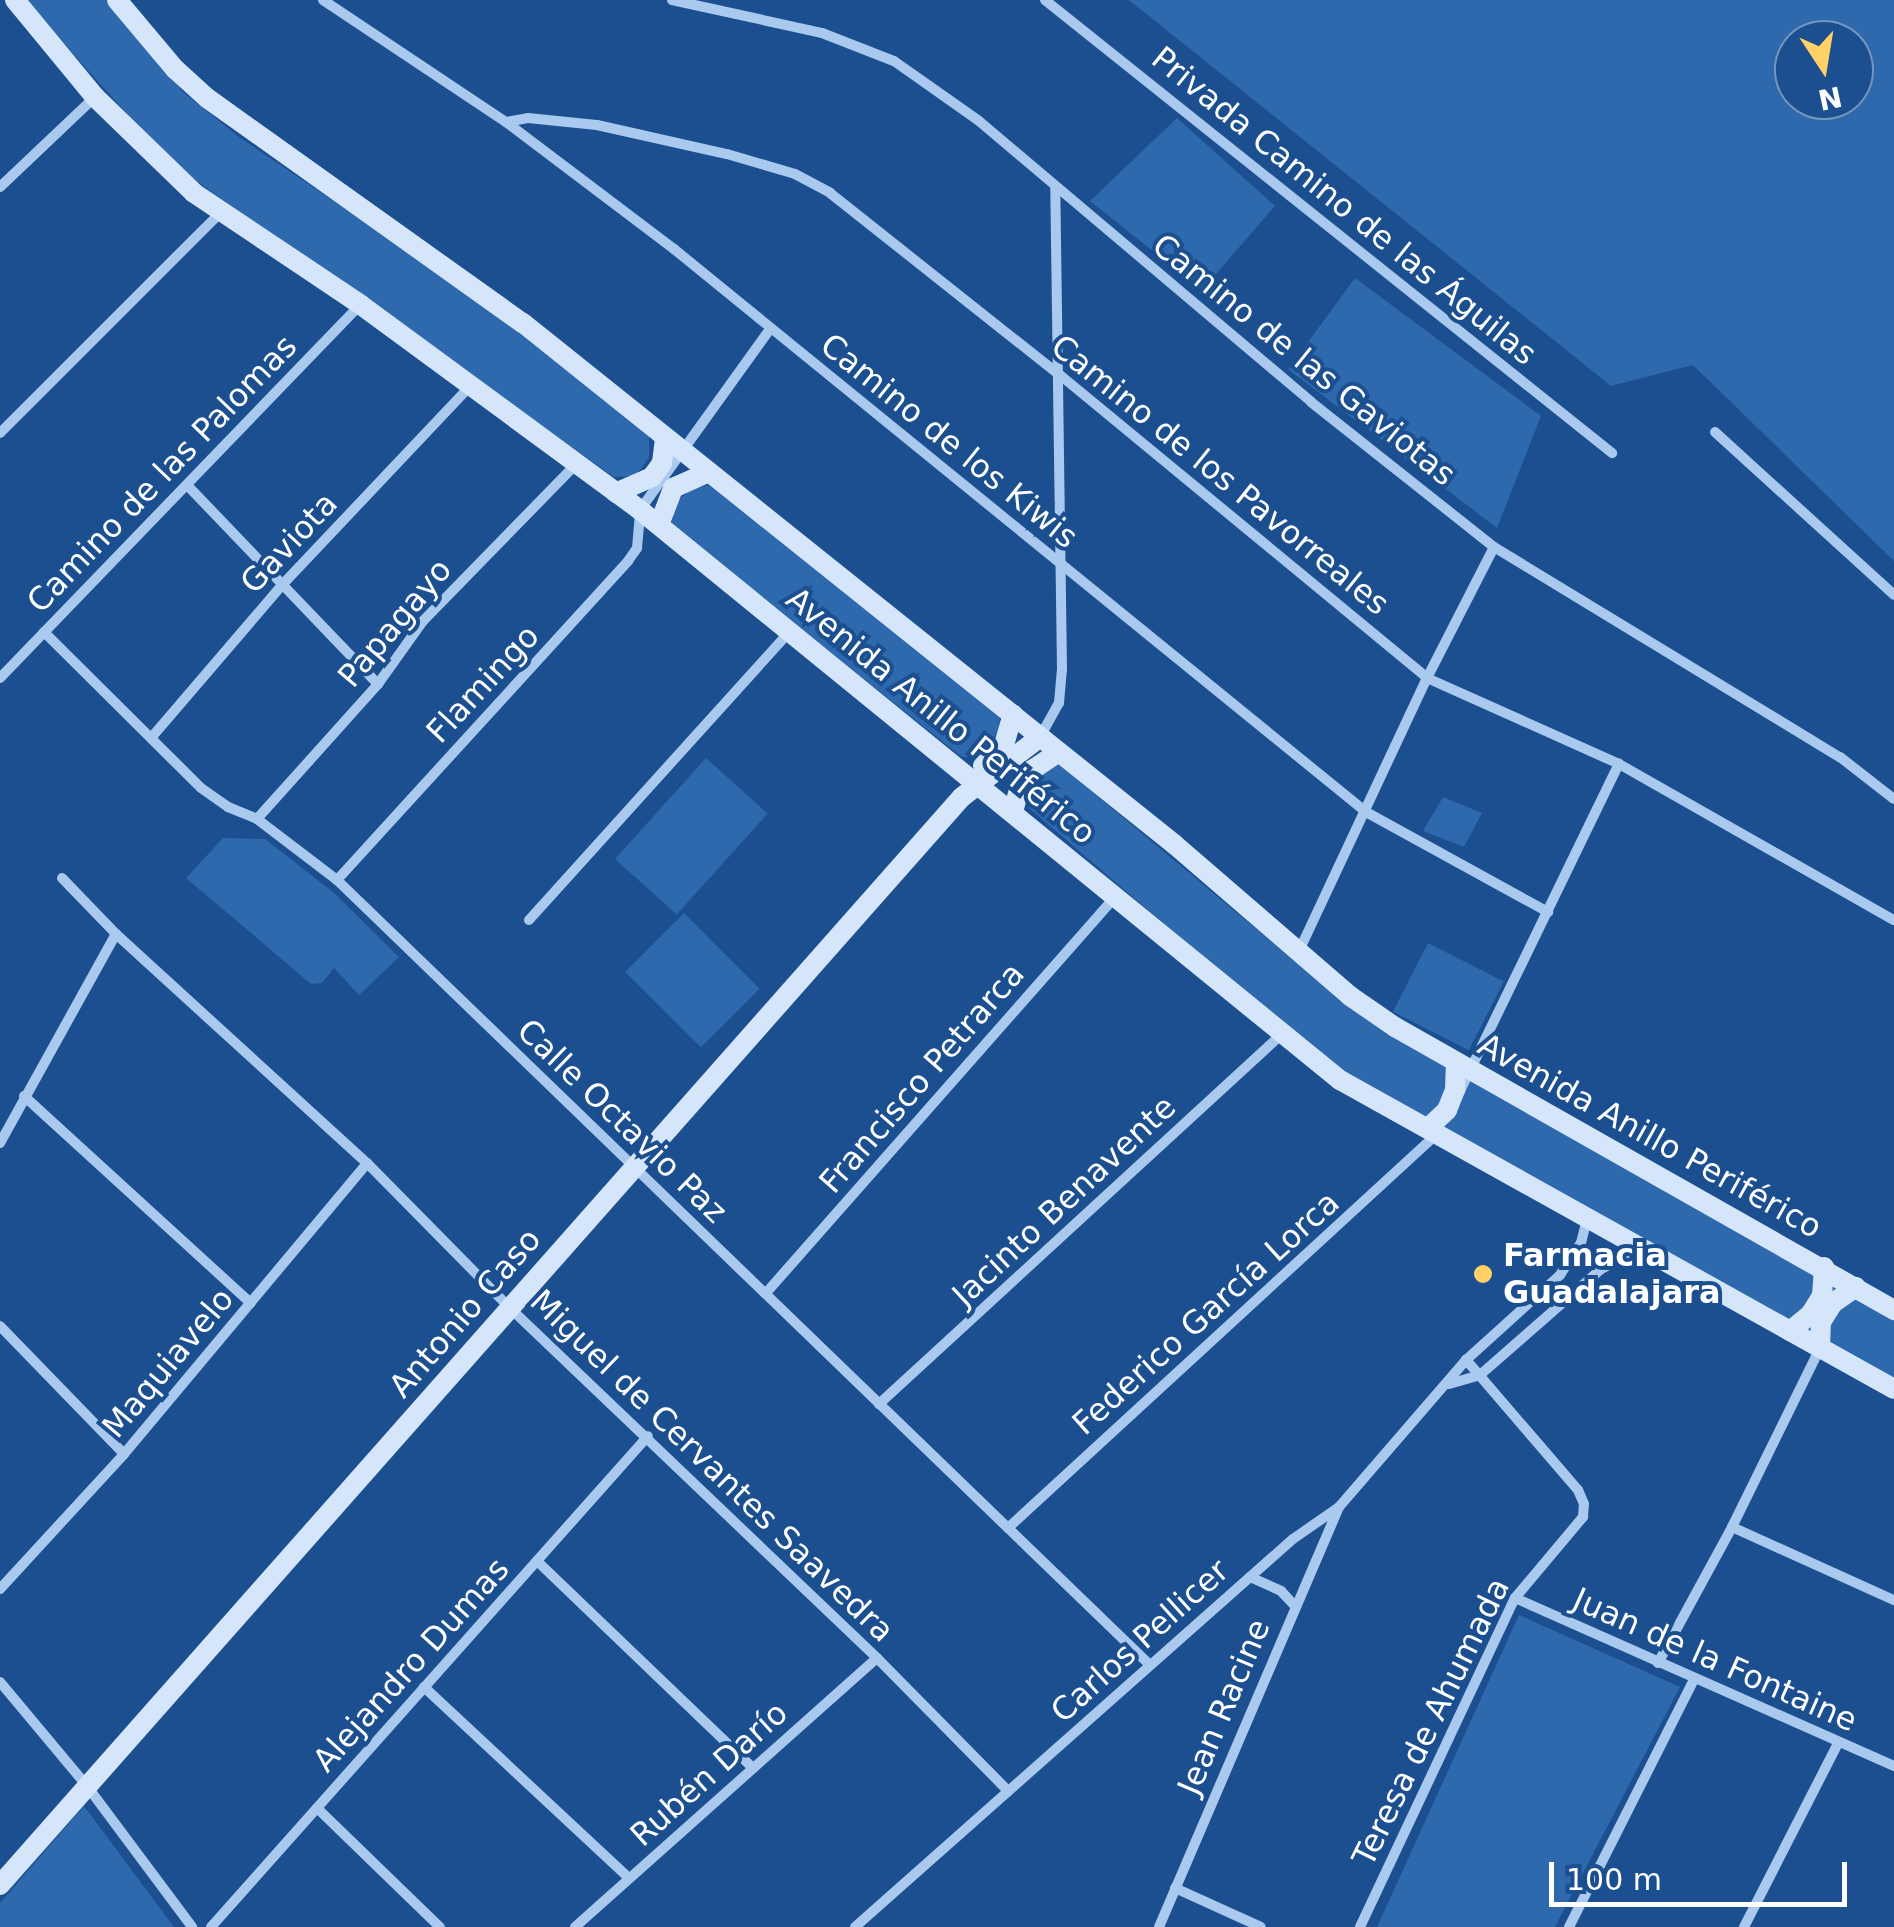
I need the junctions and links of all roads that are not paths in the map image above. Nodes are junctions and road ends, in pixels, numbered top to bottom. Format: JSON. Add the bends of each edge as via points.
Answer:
{"nodes":[{"id":1,"x":14,"y":0,"type":"edge"},
{"id":2,"x":116,"y":0,"type":"edge"},
{"id":3,"x":323,"y":0,"type":"edge"},
{"id":4,"x":672,"y":0,"type":"edge"},
{"id":5,"x":1045,"y":0,"type":"edge"},
{"id":6,"x":95,"y":98,"type":"junction"},
{"id":7,"x":506,"y":122,"type":"junction"},
{"id":8,"x":0,"y":188,"type":"edge"},
{"id":9,"x":1055,"y":188,"type":"junction"},
{"id":10,"x":221,"y":212,"type":"junction"},
{"id":11,"x":361,"y":305,"type":"junction"},
{"id":12,"x":771,"y":328,"type":"junction"},
{"id":13,"x":1060,"y":375,"type":"junction"},
{"id":14,"x":470,"y":386,"type":"junction"},
{"id":15,"x":1714,"y":432,"type":"dead end"},
{"id":16,"x":0,"y":433,"type":"edge"},
{"id":17,"x":674,"y":445,"type":"junction"},
{"id":18,"x":1612,"y":453,"type":"dead end"},
{"id":19,"x":576,"y":464,"type":"junction"},
{"id":20,"x":706,"y":473,"type":"junction"},
{"id":21,"x":186,"y":486,"type":"junction"},
{"id":22,"x":616,"y":493,"type":"junction"},
{"id":23,"x":640,"y":510,"type":"junction"},
{"id":24,"x":659,"y":526,"type":"junction"},
{"id":25,"x":1494,"y":547,"type":"junction"},
{"id":26,"x":1062,"y":565,"type":"junction"},
{"id":27,"x":283,"y":584,"type":"junction"},
{"id":28,"x":1894,"y":594,"type":"edge"},
{"id":29,"x":44,"y":632,"type":"junction"},
{"id":30,"x":790,"y":632,"type":"junction"},
{"id":31,"x":0,"y":678,"type":"edge"},
{"id":32,"x":1428,"y":678,"type":"junction"},
{"id":33,"x":378,"y":684,"type":"junction"},
{"id":34,"x":1013,"y":714,"type":"junction"},
{"id":35,"x":151,"y":738,"type":"junction"},
{"id":36,"x":1040,"y":738,"type":"junction"},
{"id":37,"x":1057,"y":753,"type":"junction"},
{"id":38,"x":1619,"y":764,"type":"junction"},
{"id":39,"x":971,"y":779,"type":"junction"},
{"id":40,"x":1894,"y":798,"type":"edge"},
{"id":41,"x":1013,"y":812,"type":"junction"},
{"id":42,"x":1366,"y":812,"type":"junction"},
{"id":43,"x":257,"y":819,"type":"junction"},
{"id":44,"x":62,"y":878,"type":"dead end"},
{"id":45,"x":337,"y":880,"type":"junction"},
{"id":46,"x":1115,"y":897,"type":"junction"},
{"id":47,"x":1548,"y":912,"type":"junction"},
{"id":48,"x":530,"y":920,"type":"dead end"},
{"id":49,"x":1894,"y":920,"type":"edge"},
{"id":50,"x":116,"y":934,"type":"junction"},
{"id":51,"x":1299,"y":952,"type":"junction"},
{"id":52,"x":1282,"y":1034,"type":"junction"},
{"id":53,"x":1470,"y":1070,"type":"junction"},
{"id":54,"x":24,"y":1096,"type":"junction"},
{"id":55,"x":1439,"y":1134,"type":"junction"},
{"id":56,"x":0,"y":1142,"type":"edge"},
{"id":57,"x":367,"y":1162,"type":"junction"},
{"id":58,"x":633,"y":1168,"type":"junction"},
{"id":59,"x":1587,"y":1219,"type":"junction"},
{"id":60,"x":1640,"y":1249,"type":"junction"},
{"id":61,"x":1824,"y":1267,"type":"junction"},
{"id":62,"x":1856,"y":1286,"type":"junction"},
{"id":63,"x":766,"y":1293,"type":"junction"},
{"id":64,"x":251,"y":1303,"type":"junction"},
{"id":65,"x":510,"y":1308,"type":"junction"},
{"id":66,"x":1894,"y":1310,"type":"edge"},
{"id":67,"x":0,"y":1326,"type":"edge"},
{"id":68,"x":1790,"y":1331,"type":"junction"},
{"id":69,"x":1820,"y":1348,"type":"junction"},
{"id":70,"x":1466,"y":1360,"type":"junction"},
{"id":71,"x":1480,"y":1375,"type":"junction"},
{"id":72,"x":1450,"y":1384,"type":"junction"},
{"id":73,"x":1894,"y":1389,"type":"edge"},
{"id":74,"x":880,"y":1404,"type":"junction"},
{"id":75,"x":648,"y":1436,"type":"junction"},
{"id":76,"x":124,"y":1454,"type":"junction"},
{"id":77,"x":1339,"y":1508,"type":"junction"},
{"id":78,"x":1732,"y":1527,"type":"junction"},
{"id":79,"x":1008,"y":1528,"type":"junction"},
{"id":80,"x":537,"y":1561,"type":"junction"},
{"id":81,"x":1250,"y":1577,"type":"junction"},
{"id":82,"x":0,"y":1589,"type":"edge"},
{"id":83,"x":1515,"y":1598,"type":"junction"},
{"id":84,"x":1894,"y":1600,"type":"edge"},
{"id":85,"x":1294,"y":1605,"type":"junction"},
{"id":86,"x":876,"y":1658,"type":"junction"},
{"id":87,"x":1658,"y":1663,"type":"junction"},
{"id":88,"x":1150,"y":1665,"type":"junction"},
{"id":89,"x":1693,"y":1680,"type":"junction"},
{"id":90,"x":0,"y":1682,"type":"edge"},
{"id":91,"x":424,"y":1688,"type":"junction"},
{"id":92,"x":1838,"y":1742,"type":"junction"},
{"id":93,"x":1894,"y":1766,"type":"edge"},
{"id":94,"x":753,"y":1768,"type":"junction"},
{"id":95,"x":87,"y":1786,"type":"junction"},
{"id":96,"x":1008,"y":1791,"type":"junction"},
{"id":97,"x":316,"y":1808,"type":"junction"},
{"id":98,"x":629,"y":1878,"type":"junction"},
{"id":99,"x":0,"y":1885,"type":"edge"},
{"id":100,"x":1175,"y":1888,"type":"junction"},
{"id":101,"x":192,"y":1927,"type":"edge"},
{"id":102,"x":211,"y":1927,"type":"edge"},
{"id":103,"x":440,"y":1927,"type":"edge"},
{"id":104,"x":575,"y":1927,"type":"edge"},
{"id":105,"x":855,"y":1927,"type":"edge"},
{"id":106,"x":1159,"y":1927,"type":"edge"},
{"id":107,"x":1260,"y":1927,"type":"edge"},
{"id":108,"x":1360,"y":1927,"type":"edge"},
{"id":109,"x":1569,"y":1927,"type":"edge"},
{"id":110,"x":1744,"y":1927,"type":"edge"}],
"edges":[{"from":1,"to":6,"type":"street","name":"Avenida Anillo Periférico"},
{"from":2,"to":17,"type":"street","name":"Avenida Anillo Periférico","via":[[206,98],[507,311]]},
{"from":3,"to":7,"type":"street","name":"Camino de los Kiwis"},
{"from":4,"to":9,"type":"street","name":"Camino de las Gaviotas","via":[[822,32],[894,62],[979,121]]},
{"from":5,"to":18,"type":"street","name":"Privada Camino de las Águilas"},
{"from":6,"to":8,"type":"street"},
{"from":6,"to":10,"type":"street","name":"Avenida Anillo Periférico","via":[[166,169]]},
{"from":7,"to":12,"type":"street","name":"Camino de los Kiwis"},
{"from":7,"to":13,"type":"street","name":"Camino de los Pavorreales","via":[[597,125],[795,174],[830,194]]},
{"from":9,"to":13,"type":"street"},
{"from":9,"to":25,"type":"street","name":"Camino de las Gaviotas"},
{"from":10,"to":11,"type":"street","name":"Avenida Anillo Periférico"},
{"from":10,"to":16,"type":"street"},
{"from":11,"to":14,"type":"street","name":"Avenida Anillo Periférico"},
{"from":11,"to":21,"type":"street","name":"Camino de las Palomas"},
{"from":12,"to":17,"type":"street"},
{"from":12,"to":26,"type":"street","name":"Camino de los Kiwis"},
{"from":13,"to":26,"type":"street"},
{"from":13,"to":32,"type":"street","name":"Camino de los Pavorreales"},
{"from":14,"to":19,"type":"street","name":"Avenida Anillo Periférico"},
{"from":14,"to":27,"type":"street","name":"Gaviota"},
{"from":15,"to":28,"type":"street"},
{"from":17,"to":20,"type":"street","name":"Avenida Anillo Periférico"},
{"from":17,"to":22,"type":"street","via":[[652,478]]},
{"from":17,"to":23,"type":"street"},
{"from":19,"to":22,"type":"street","name":"Avenida Anillo Periférico"},
{"from":19,"to":33,"type":"street","name":"Papagayo","via":[[423,621]]},
{"from":20,"to":24,"type":"street","via":[[673,488]]},
{"from":20,"to":34,"type":"street","name":"Avenida Anillo Periférico"},
{"from":21,"to":27,"type":"street"},
{"from":21,"to":29,"type":"street","name":"Camino de las Palomas"},
{"from":22,"to":23,"type":"street","name":"Avenida Anillo Periférico"},
{"from":23,"to":24,"type":"street","name":"Avenida Anillo Periférico"},
{"from":23,"to":45,"type":"street","name":"Flamingo","via":[[640,536],[628,561]]},
{"from":24,"to":30,"type":"street","name":"Avenida Anillo Periférico"},
{"from":25,"to":32,"type":"street"},
{"from":25,"to":40,"type":"street","name":"Camino de las Gaviotas","via":[[1840,757]]},
{"from":26,"to":36,"type":"street","via":[[1059,704]]},
{"from":26,"to":42,"type":"street","name":"Camino de los Kiwis"},
{"from":27,"to":33,"type":"street"},
{"from":27,"to":35,"type":"street","name":"Gaviota"},
{"from":29,"to":31,"type":"street","name":"Camino de las Palomas"},
{"from":29,"to":35,"type":"street","name":"Calle Octavio Paz"},
{"from":30,"to":39,"type":"street","name":"Avenida Anillo Periférico"},
{"from":30,"to":48,"type":"street"},
{"from":32,"to":38,"type":"street","name":"Camino de los Pavorreales"},
{"from":32,"to":42,"type":"street"},
{"from":33,"to":43,"type":"street","name":"Papagayo"},
{"from":34,"to":36,"type":"street","name":"Avenida Anillo Periférico"},
{"from":34,"to":39,"type":"street","via":[[998,754]]},
{"from":35,"to":43,"type":"street","name":"Calle Octavio Paz","via":[[214,798]]},
{"from":36,"to":37,"type":"street","name":"Avenida Anillo Periférico"},
{"from":36,"to":39,"type":"street"},
{"from":37,"to":41,"type":"street","via":[[1032,770]]},
{"from":37,"to":51,"type":"street","name":"Avenida Anillo Periférico"},
{"from":38,"to":47,"type":"street"},
{"from":38,"to":49,"type":"street","name":"Camino de los Pavorreales"},
{"from":39,"to":41,"type":"street","name":"Avenida Anillo Periférico"},
{"from":39,"to":58,"type":"street","name":"Antonio Caso","via":[[962,797]]},
{"from":41,"to":46,"type":"street","name":"Avenida Anillo Periférico"},
{"from":42,"to":47,"type":"street","name":"Camino de los Kiwis"},
{"from":42,"to":51,"type":"street"},
{"from":43,"to":45,"type":"street","name":"Calle Octavio Paz"},
{"from":44,"to":50,"type":"street","name":"Miguel de Cervantes Saavedra"},
{"from":45,"to":58,"type":"street","name":"Calle Octavio Paz"},
{"from":46,"to":52,"type":"street","name":"Avenida Anillo Periférico"},
{"from":46,"to":63,"type":"street","name":"Francisco Petrarca"},
{"from":47,"to":53,"type":"street"},
{"from":50,"to":54,"type":"street"},
{"from":50,"to":57,"type":"street","name":"Miguel de Cervantes Saavedra"},
{"from":51,"to":53,"type":"street","name":"Avenida Anillo Periférico","via":[[1350,996]]},
{"from":52,"to":55,"type":"street","name":"Avenida Anillo Periférico","via":[[1360,1092]]},
{"from":52,"to":74,"type":"street","name":"Jacinto Benavente"},
{"from":53,"to":55,"type":"street"},
{"from":53,"to":61,"type":"street","name":"Avenida Anillo Periférico"},
{"from":54,"to":56,"type":"street"},
{"from":54,"to":64,"type":"street"},
{"from":55,"to":59,"type":"street","name":"Avenida Anillo Periférico"},
{"from":55,"to":79,"type":"street","name":"Federico García Lorca"},
{"from":57,"to":64,"type":"street","name":"Maquiavelo"},
{"from":57,"to":65,"type":"street","name":"Miguel de Cervantes Saavedra"},
{"from":58,"to":63,"type":"street","name":"Calle Octavio Paz"},
{"from":58,"to":65,"type":"street","name":"Antonio Caso"},
{"from":59,"to":60,"type":"street","name":"Avenida Anillo Periférico"},
{"from":59,"to":70,"type":"street","name":"Carlos Pellicer","via":[[1581,1243],[1560,1275]]},
{"from":60,"to":68,"type":"street","name":"Avenida Anillo Periférico"},
{"from":60,"to":71,"type":"street","via":[[1602,1268]]},
{"from":61,"to":62,"type":"street","name":"Avenida Anillo Periférico"},
{"from":61,"to":68,"type":"street","via":[[1822,1296]]},
{"from":62,"to":66,"type":"street","name":"Avenida Anillo Periférico"},
{"from":62,"to":69,"type":"street","via":[[1832,1303],[1821,1322]]},
{"from":63,"to":74,"type":"street","name":"Calle Octavio Paz"},
{"from":64,"to":76,"type":"street","name":"Maquiavelo"},
{"from":65,"to":75,"type":"street","name":"Miguel de Cervantes Saavedra"},
{"from":65,"to":95,"type":"street","name":"Antonio Caso"},
{"from":67,"to":76,"type":"street"},
{"from":68,"to":69,"type":"street","name":"Avenida Anillo Periférico"},
{"from":69,"to":73,"type":"street","name":"Avenida Anillo Periférico"},
{"from":69,"to":78,"type":"street"},
{"from":70,"to":71,"type":"street","name":"Teresa de Ahumada"},
{"from":70,"to":72,"type":"street","name":"Carlos Pellicer"},
{"from":71,"to":72,"type":"street"},
{"from":71,"to":83,"type":"street","name":"Teresa de Ahumada","via":[[1584,1504],[1576,1528]]},
{"from":72,"to":77,"type":"street","name":"Carlos Pellicer"},
{"from":74,"to":79,"type":"street","name":"Calle Octavio Paz"},
{"from":75,"to":80,"type":"street","name":"Alejandro Dumas"},
{"from":75,"to":86,"type":"street","name":"Miguel de Cervantes Saavedra"},
{"from":76,"to":82,"type":"street","name":"Maquiavelo"},
{"from":77,"to":81,"type":"street","name":"Carlos Pellicer"},
{"from":77,"to":85,"type":"street","name":"Jean Racine"},
{"from":78,"to":84,"type":"street"},
{"from":78,"to":87,"type":"street"},
{"from":79,"to":88,"type":"street","name":"Calle Octavio Paz"},
{"from":80,"to":91,"type":"street","name":"Alejandro Dumas"},
{"from":80,"to":94,"type":"street"},
{"from":81,"to":85,"type":"street"},
{"from":81,"to":88,"type":"street","name":"Carlos Pellicer"},
{"from":83,"to":87,"type":"street","name":"Juan de la Fontaine"},
{"from":83,"to":108,"type":"street","name":"Teresa de Ahumada"},
{"from":85,"to":100,"type":"street","name":"Jean Racine"},
{"from":86,"to":94,"type":"street","name":"Rubén Darío"},
{"from":86,"to":96,"type":"street","name":"Miguel de Cervantes Saavedra"},
{"from":87,"to":89,"type":"street","name":"Juan de la Fontaine"},
{"from":88,"to":96,"type":"street","name":"Carlos Pellicer"},
{"from":89,"to":92,"type":"street","name":"Juan de la Fontaine"},
{"from":89,"to":109,"type":"street"},
{"from":90,"to":95,"type":"street"},
{"from":91,"to":97,"type":"street","name":"Alejandro Dumas"},
{"from":91,"to":98,"type":"street"},
{"from":92,"to":93,"type":"street","name":"Juan de la Fontaine"},
{"from":92,"to":110,"type":"street"},
{"from":94,"to":98,"type":"street","name":"Rubén Darío"},
{"from":95,"to":99,"type":"street","name":"Antonio Caso"},
{"from":95,"to":101,"type":"street"},
{"from":96,"to":105,"type":"street","name":"Carlos Pellicer"},
{"from":97,"to":102,"type":"street","name":"Alejandro Dumas"},
{"from":97,"to":103,"type":"street"},
{"from":98,"to":104,"type":"street","name":"Rubén Darío"},
{"from":100,"to":106,"type":"street","name":"Jean Racine"},
{"from":100,"to":107,"type":"street"}]}
